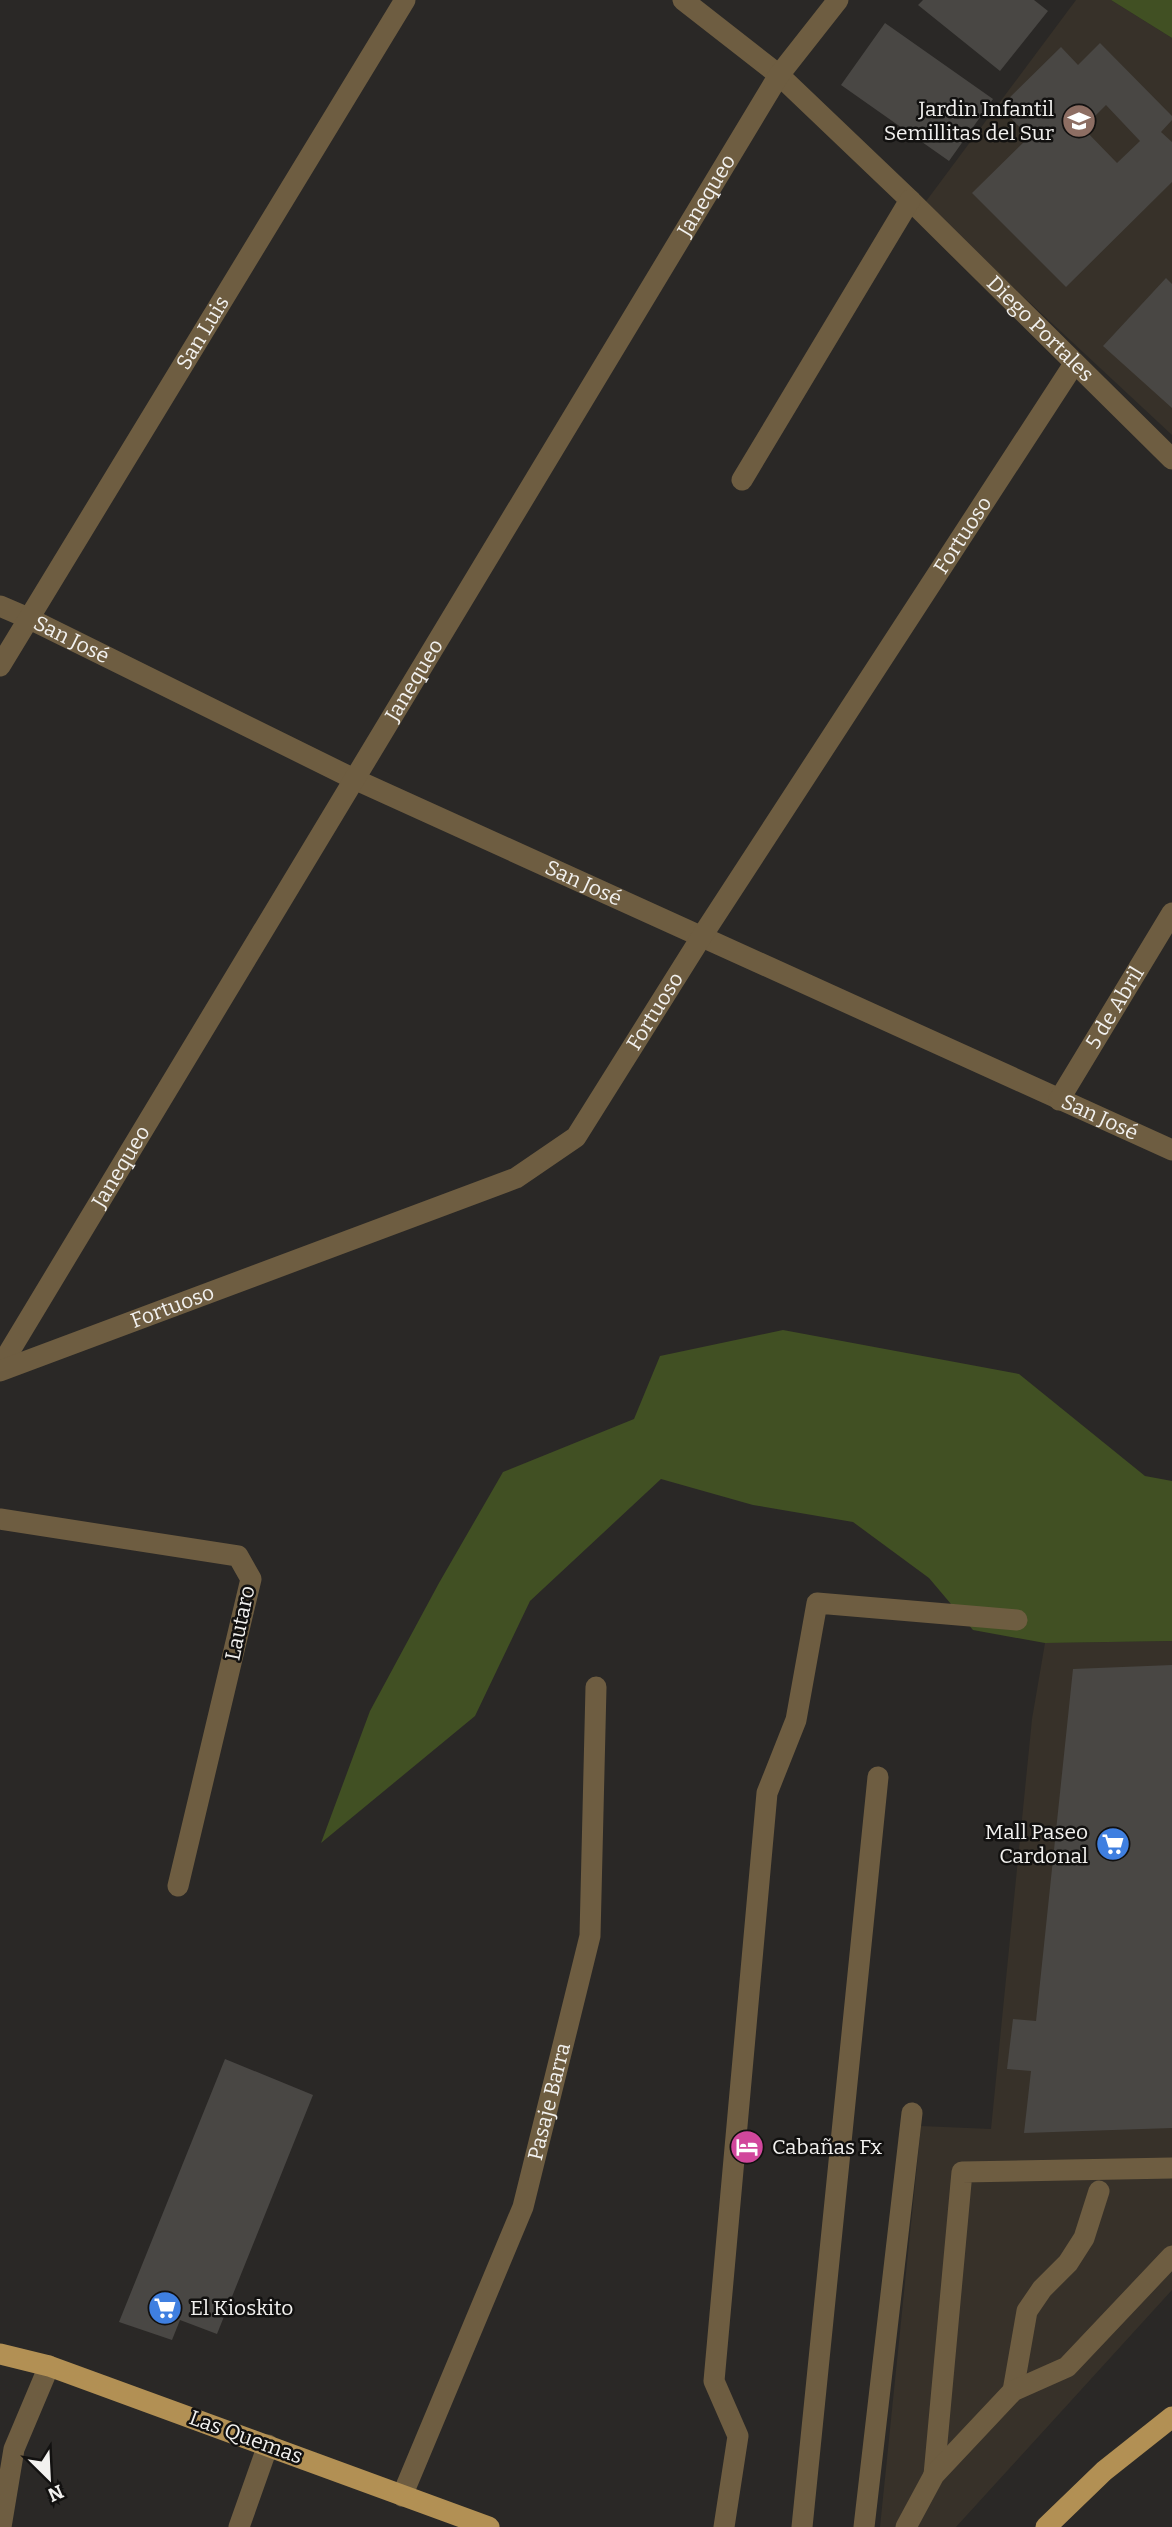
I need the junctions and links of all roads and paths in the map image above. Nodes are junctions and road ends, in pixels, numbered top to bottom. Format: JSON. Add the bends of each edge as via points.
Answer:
{"nodes":[{"id":1,"x":405,"y":0,"type":"edge"},
{"id":2,"x":683,"y":0,"type":"edge"},
{"id":3,"x":838,"y":0,"type":"edge"},
{"id":4,"x":779,"y":75,"type":"junction"},
{"id":5,"x":910,"y":200,"type":"junction"},
{"id":6,"x":1074,"y":364,"type":"junction"},
{"id":7,"x":1172,"y":459,"type":"edge"},
{"id":8,"x":742,"y":480,"type":"dead end"},
{"id":9,"x":0,"y":607,"type":"edge"},
{"id":10,"x":28,"y":618,"type":"junction"},
{"id":11,"x":0,"y":666,"type":"edge"},
{"id":12,"x":354,"y":779,"type":"junction"},
{"id":13,"x":1172,"y":913,"type":"edge"},
{"id":14,"x":702,"y":936,"type":"junction"},
{"id":15,"x":1059,"y":1100,"type":"junction"},
{"id":16,"x":1172,"y":1150,"type":"edge"},
{"id":17,"x":0,"y":1369,"type":"edge"},
{"id":18,"x":0,"y":1519,"type":"edge"},
{"id":19,"x":1017,"y":1620,"type":"dead end"},
{"id":20,"x":596,"y":1687,"type":"dead end"},
{"id":21,"x":878,"y":1777,"type":"dead end"},
{"id":22,"x":178,"y":1886,"type":"dead end"},
{"id":23,"x":912,"y":2113,"type":"dead end"},
{"id":24,"x":1172,"y":2168,"type":"edge"},
{"id":25,"x":1099,"y":2191,"type":"dead end"},
{"id":26,"x":1172,"y":2256,"type":"edge"},
{"id":27,"x":0,"y":2354,"type":"edge"},
{"id":28,"x":49,"y":2366,"type":"junction"},
{"id":29,"x":1013,"y":2391,"type":"junction"},
{"id":30,"x":1172,"y":2417,"type":"edge"},
{"id":31,"x":1172,"y":2429,"type":"edge"},
{"id":32,"x":1140,"y":2441,"type":"junction"},
{"id":33,"x":268,"y":2445,"type":"junction"},
{"id":34,"x":934,"y":2475,"type":"junction"},
{"id":35,"x":402,"y":2496,"type":"junction"},
{"id":36,"x":1,"y":2527,"type":"edge"},
{"id":37,"x":239,"y":2527,"type":"edge"},
{"id":38,"x":489,"y":2527,"type":"edge"},
{"id":39,"x":724,"y":2527,"type":"edge"},
{"id":40,"x":802,"y":2527,"type":"edge"},
{"id":41,"x":864,"y":2527,"type":"edge"},
{"id":42,"x":906,"y":2527,"type":"edge"},
{"id":43,"x":1046,"y":2527,"type":"edge"}],
"edges":[{"from":1,"to":10,"type":"street","name":"San Luis"},
{"from":2,"to":4,"type":"street","name":"Diego Portales"},
{"from":3,"to":4,"type":"street","name":"Janequeo"},
{"from":4,"to":5,"type":"street","name":"Diego Portales"},
{"from":4,"to":12,"type":"street","name":"Janequeo"},
{"from":5,"to":6,"type":"street","name":"Diego Portales"},
{"from":5,"to":8,"type":"street"},
{"from":6,"to":7,"type":"street","name":"Diego Portales"},
{"from":6,"to":14,"type":"street","name":"Fortuoso"},
{"from":9,"to":10,"type":"street","name":"San José"},
{"from":10,"to":11,"type":"street","name":"San Luis"},
{"from":10,"to":12,"type":"street","name":"San José"},
{"from":12,"to":14,"type":"street","name":"San José"},
{"from":12,"to":17,"type":"street","name":"Janequeo"},
{"from":13,"to":15,"type":"street","name":"5 de Abril"},
{"from":14,"to":15,"type":"street","name":"San José"},
{"from":14,"to":17,"type":"street","name":"Fortuoso","via":[[576,1137],[516,1178]]},
{"from":15,"to":16,"type":"street","name":"San José"},
{"from":18,"to":22,"type":"street","name":"Lautaro","via":[[238,1556],[251,1579]]},
{"from":19,"to":39,"type":"street","via":[[817,1603],[796,1720],[767,1793],[714,2382],[738,2436]]},
{"from":20,"to":35,"type":"street","name":"Pasaje Barra","via":[[590,1936],[523,2207]]},
{"from":21,"to":40,"type":"street"},
{"from":23,"to":41,"type":"street"},
{"from":24,"to":34,"type":"street","via":[[962,2172]]},
{"from":25,"to":29,"type":"street","via":[[1084,2238],[1027,2311]]},
{"from":26,"to":29,"type":"street","via":[[1067,2367]]},
{"from":27,"to":28,"type":"main road","name":"Las Quemas"},
{"from":28,"to":33,"type":"main road","name":"Las Quemas"},
{"from":28,"to":36,"type":"street","via":[[14,2449]]},
{"from":29,"to":34,"type":"street"},
{"from":30,"to":32,"type":"main road"},
{"from":31,"to":32,"type":"main road"},
{"from":32,"to":43,"type":"main road"},
{"from":33,"to":35,"type":"main road","name":"Las Quemas"},
{"from":33,"to":37,"type":"street"},
{"from":34,"to":42,"type":"street"},
{"from":35,"to":38,"type":"main road","name":"Las Quemas"}]}
